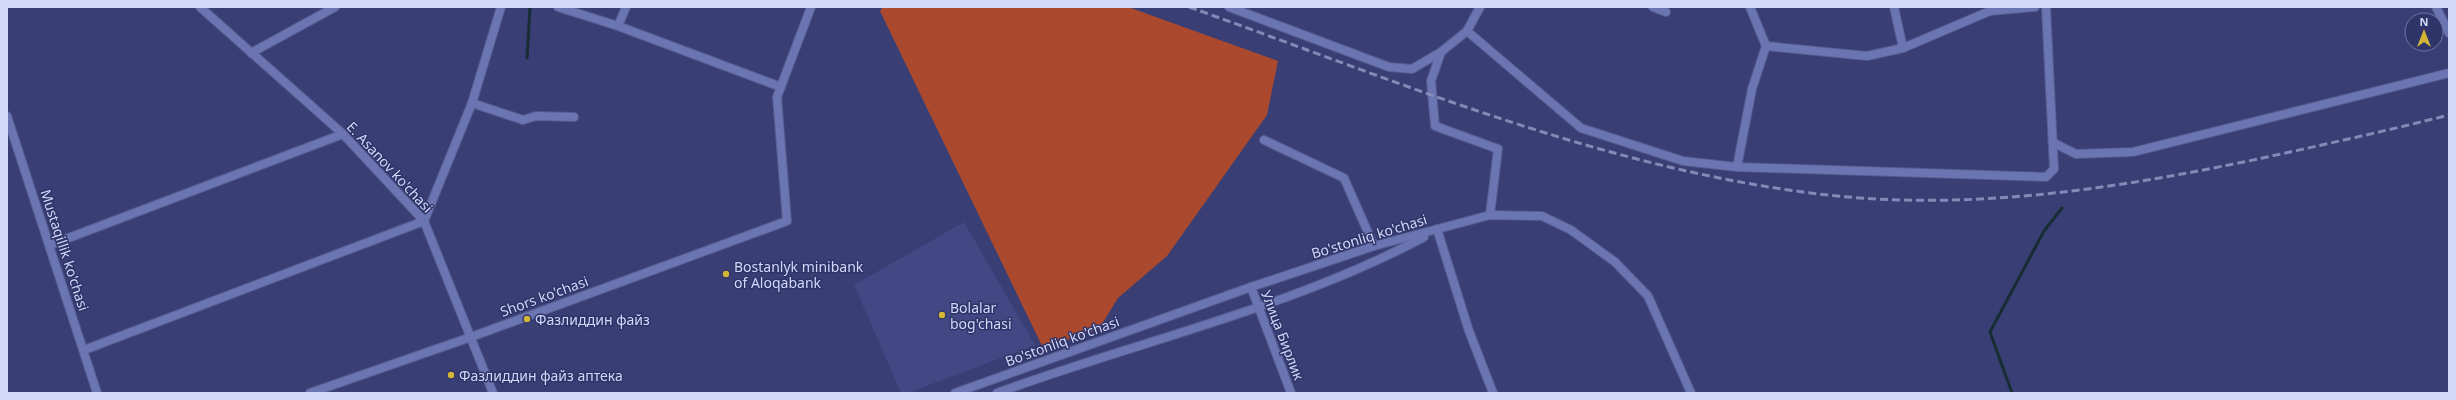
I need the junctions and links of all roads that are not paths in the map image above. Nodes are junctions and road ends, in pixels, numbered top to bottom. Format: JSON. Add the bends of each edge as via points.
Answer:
{"nodes":[{"id":1,"x":200,"y":7,"type":"edge"},
{"id":2,"x":335,"y":7,"type":"edge"},
{"id":3,"x":501,"y":7,"type":"edge"},
{"id":4,"x":558,"y":7,"type":"edge"},
{"id":5,"x":626,"y":7,"type":"edge"},
{"id":6,"x":811,"y":7,"type":"edge"},
{"id":7,"x":1229,"y":7,"type":"edge"},
{"id":8,"x":1480,"y":7,"type":"edge"},
{"id":9,"x":1653,"y":7,"type":"edge"},
{"id":10,"x":1750,"y":7,"type":"edge"},
{"id":11,"x":1894,"y":7,"type":"edge"},
{"id":12,"x":2036,"y":7,"type":"edge"},
{"id":13,"x":2046,"y":7,"type":"edge"},
{"id":14,"x":2436,"y":7,"type":"edge"},
{"id":15,"x":1666,"y":12,"type":"dead end"},
{"id":16,"x":618,"y":26,"type":"junction"},
{"id":17,"x":1466,"y":31,"type":"junction"},
{"id":18,"x":2449,"y":33,"type":"edge"},
{"id":19,"x":1766,"y":46,"type":"junction"},
{"id":20,"x":1903,"y":48,"type":"junction"},
{"id":21,"x":251,"y":52,"type":"junction"},
{"id":22,"x":1441,"y":52,"type":"junction"},
{"id":23,"x":2449,"y":73,"type":"edge"},
{"id":24,"x":781,"y":87,"type":"junction"},
{"id":25,"x":472,"y":103,"type":"junction"},
{"id":26,"x":7,"y":116,"type":"edge"},
{"id":27,"x":574,"y":117,"type":"dead end"},
{"id":28,"x":343,"y":134,"type":"junction"},
{"id":29,"x":1264,"y":140,"type":"dead end"},
{"id":30,"x":2054,"y":143,"type":"junction"},
{"id":31,"x":1737,"y":167,"type":"junction"},
{"id":32,"x":1490,"y":215,"type":"junction"},
{"id":33,"x":424,"y":221,"type":"junction"},
{"id":34,"x":1437,"y":229,"type":"junction"},
{"id":35,"x":50,"y":245,"type":"junction"},
{"id":36,"x":1374,"y":246,"type":"junction"},
{"id":37,"x":1251,"y":287,"type":"junction"},
{"id":38,"x":1258,"y":306,"type":"junction"},
{"id":39,"x":471,"y":337,"type":"junction"},
{"id":40,"x":84,"y":350,"type":"junction"},
{"id":41,"x":97,"y":393,"type":"edge"},
{"id":42,"x":310,"y":393,"type":"edge"},
{"id":43,"x":493,"y":393,"type":"edge"},
{"id":44,"x":955,"y":393,"type":"edge"},
{"id":45,"x":997,"y":393,"type":"edge"},
{"id":46,"x":1291,"y":393,"type":"edge"},
{"id":47,"x":1493,"y":393,"type":"edge"},
{"id":48,"x":1691,"y":393,"type":"edge"}],
"edges":[{"from":1,"to":21,"type":"street","name":"E. Asanov ko'chasi"},
{"from":2,"to":21,"type":"street"},
{"from":3,"to":25,"type":"street"},
{"from":4,"to":16,"type":"street"},
{"from":5,"to":16,"type":"street"},
{"from":6,"to":24,"type":"street"},
{"from":7,"to":22,"type":"street","via":[[1389,67],[1412,69]]},
{"from":8,"to":17,"type":"street"},
{"from":9,"to":15,"type":"street"},
{"from":10,"to":19,"type":"street"},
{"from":11,"to":20,"type":"street"},
{"from":12,"to":20,"type":"street","via":[[1990,11]]},
{"from":13,"to":30,"type":"street"},
{"from":14,"to":18,"type":"street"},
{"from":16,"to":24,"type":"street"},
{"from":17,"to":22,"type":"street"},
{"from":17,"to":31,"type":"street","via":[[1581,128],[1684,161]]},
{"from":19,"to":20,"type":"street","via":[[1867,56]]},
{"from":19,"to":31,"type":"street","via":[[1752,89]]},
{"from":21,"to":28,"type":"street","name":"E. Asanov ko'chasi"},
{"from":22,"to":32,"type":"street","via":[[1431,81],[1435,126],[1498,149]]},
{"from":23,"to":30,"type":"street","via":[[2133,152],[2076,154]]},
{"from":24,"to":39,"type":"street","name":"Shors ko'chasi","via":[[777,97],[786,221]]},
{"from":25,"to":27,"type":"street","via":[[523,120],[536,116]]},
{"from":25,"to":33,"type":"street"},
{"from":26,"to":35,"type":"street","name":"Mustaqillik ko'chasi"},
{"from":28,"to":33,"type":"street","name":"E. Asanov ko'chasi"},
{"from":28,"to":35,"type":"street"},
{"from":29,"to":36,"type":"street","via":[[1344,178]]},
{"from":30,"to":31,"type":"street","via":[[2054,169],[2046,177]]},
{"from":32,"to":34,"type":"street"},
{"from":32,"to":48,"type":"street","via":[[1542,216],[1571,230],[1615,262],[1648,296]]},
{"from":33,"to":39,"type":"street","name":"E. Asanov ko'chasi"},
{"from":33,"to":40,"type":"street"},
{"from":34,"to":36,"type":"street","name":"Bo'stonliq ko'chasi"},
{"from":34,"to":38,"type":"street","name":"Bo'stonliq ko'chasi","via":[[1380,260]]},
{"from":34,"to":47,"type":"street","via":[[1469,331]]},
{"from":35,"to":40,"type":"street","name":"Mustaqillik ko'chasi"},
{"from":36,"to":37,"type":"street","name":"Bo'stonliq ko'chasi"},
{"from":37,"to":38,"type":"street","name":"Улица Бирлик"},
{"from":37,"to":44,"type":"street","name":"Bo'stonliq ko'chasi"},
{"from":38,"to":45,"type":"street","name":"Bo'stonliq ko'chasi","via":[[1065,368]]},
{"from":38,"to":46,"type":"street","name":"Улица Бирлик"},
{"from":39,"to":42,"type":"street","name":"Shors ko'chasi"},
{"from":39,"to":43,"type":"street","name":"E. Asanov ko'chasi"},
{"from":40,"to":41,"type":"street","name":"Mustaqillik ko'chasi"}]}
